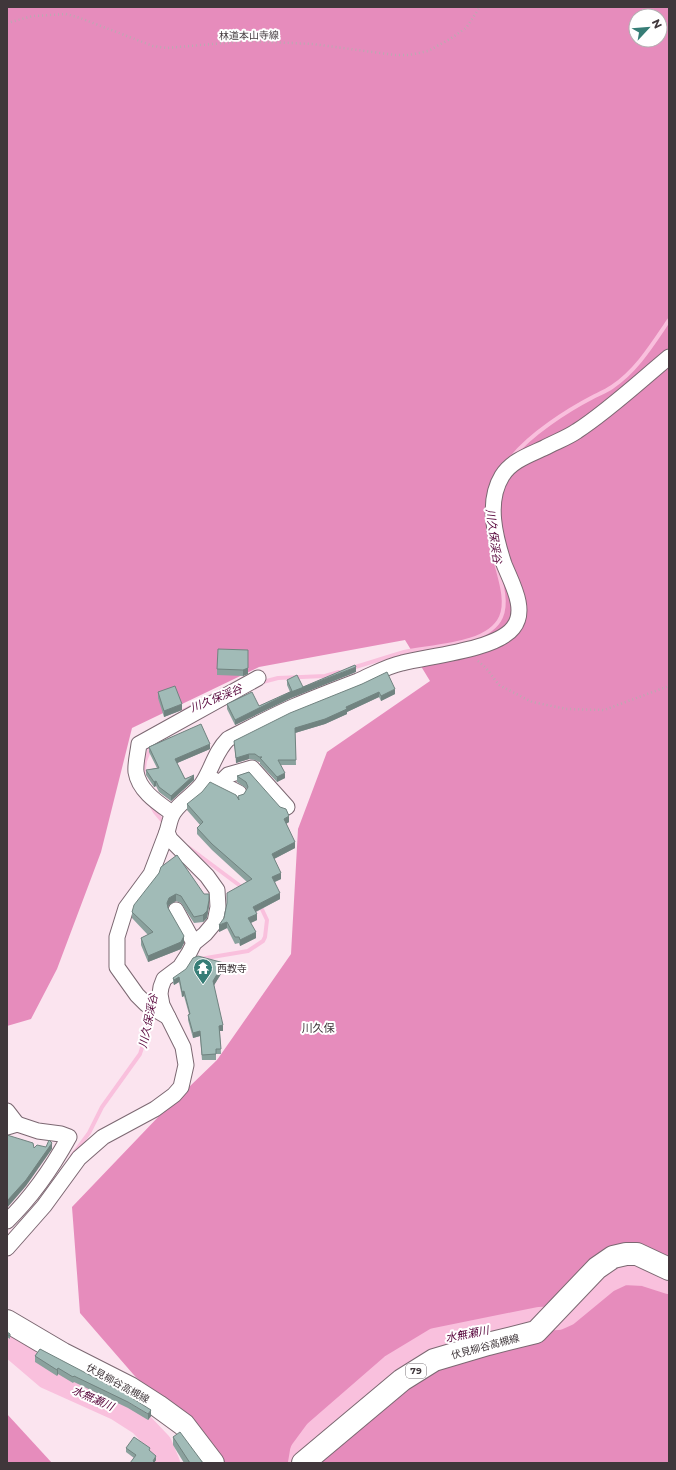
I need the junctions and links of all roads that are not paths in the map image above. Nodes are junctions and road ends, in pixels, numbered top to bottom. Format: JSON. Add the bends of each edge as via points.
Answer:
{"nodes":[{"id":1,"x":669,"y":356,"type":"edge"},
{"id":2,"x":258,"y":678,"type":"dead end"},
{"id":3,"x":214,"y":780,"type":"junction"},
{"id":4,"x":239,"y":793,"type":"dead end"},
{"id":5,"x":287,"y":807,"type":"dead end"},
{"id":6,"x":172,"y":813,"type":"junction"},
{"id":7,"x":167,"y":832,"type":"junction"},
{"id":8,"x":176,"y":910,"type":"dead end"},
{"id":9,"x":194,"y":943,"type":"junction"},
{"id":10,"x":168,"y":1017,"type":"junction"},
{"id":11,"x":7,"y":1112,"type":"edge"},
{"id":12,"x":12,"y":1126,"type":"edge"},
{"id":13,"x":21,"y":1208,"type":"junction"},
{"id":14,"x":33,"y":1218,"type":"junction"},
{"id":15,"x":7,"y":1221,"type":"edge"},
{"id":16,"x":7,"y":1248,"type":"edge"},
{"id":17,"x":669,"y":1269,"type":"edge"},
{"id":18,"x":7,"y":1321,"type":"edge"},
{"id":19,"x":308,"y":1460,"type":"edge"},
{"id":20,"x":213,"y":1463,"type":"edge"}],
"edges":[{"from":1,"to":3,"type":"street","via":[[596,418],[576,432],[517,461],[502,474],[493,503],[498,542],[518,606],[518,619],[513,628],[502,638],[489,644],[400,663],[295,706],[228,739],[221,746]]},
{"from":2,"to":6,"type":"street","via":[[139,744],[136,772],[142,787]]},
{"from":3,"to":4,"type":"street"},
{"from":3,"to":5,"type":"street","via":[[252,768]]},
{"from":3,"to":6,"type":"street","via":[[201,786]]},
{"from":6,"to":7,"type":"street"},
{"from":7,"to":9,"type":"street","via":[[170,839],[207,876],[217,890],[218,907],[215,922]]},
{"from":7,"to":10,"type":"street","via":[[151,874],[126,908],[117,937],[117,967],[137,996]]},
{"from":8,"to":9,"type":"street"},
{"from":9,"to":10,"type":"street","via":[[180,967],[164,979],[161,987],[162,1005]]},
{"from":10,"to":14,"type":"street","via":[[186,1064],[182,1086],[155,1108],[103,1137],[79,1158]]},
{"from":11,"to":12,"type":"street"},
{"from":12,"to":13,"type":"street","via":[[61,1134],[69,1138],[54,1166]]},
{"from":13,"to":14,"type":"street"},
{"from":13,"to":15,"type":"street"},
{"from":14,"to":16,"type":"street"},
{"from":17,"to":19,"type":"main road","name":"伏見柳谷高槻線","number":"79","via":[[637,1254],[613,1257],[597,1268],[536,1332],[434,1360],[402,1380]]},
{"from":18,"to":20,"type":"main road","name":"伏見柳谷高槻線","via":[[158,1406],[184,1425]]}]}
